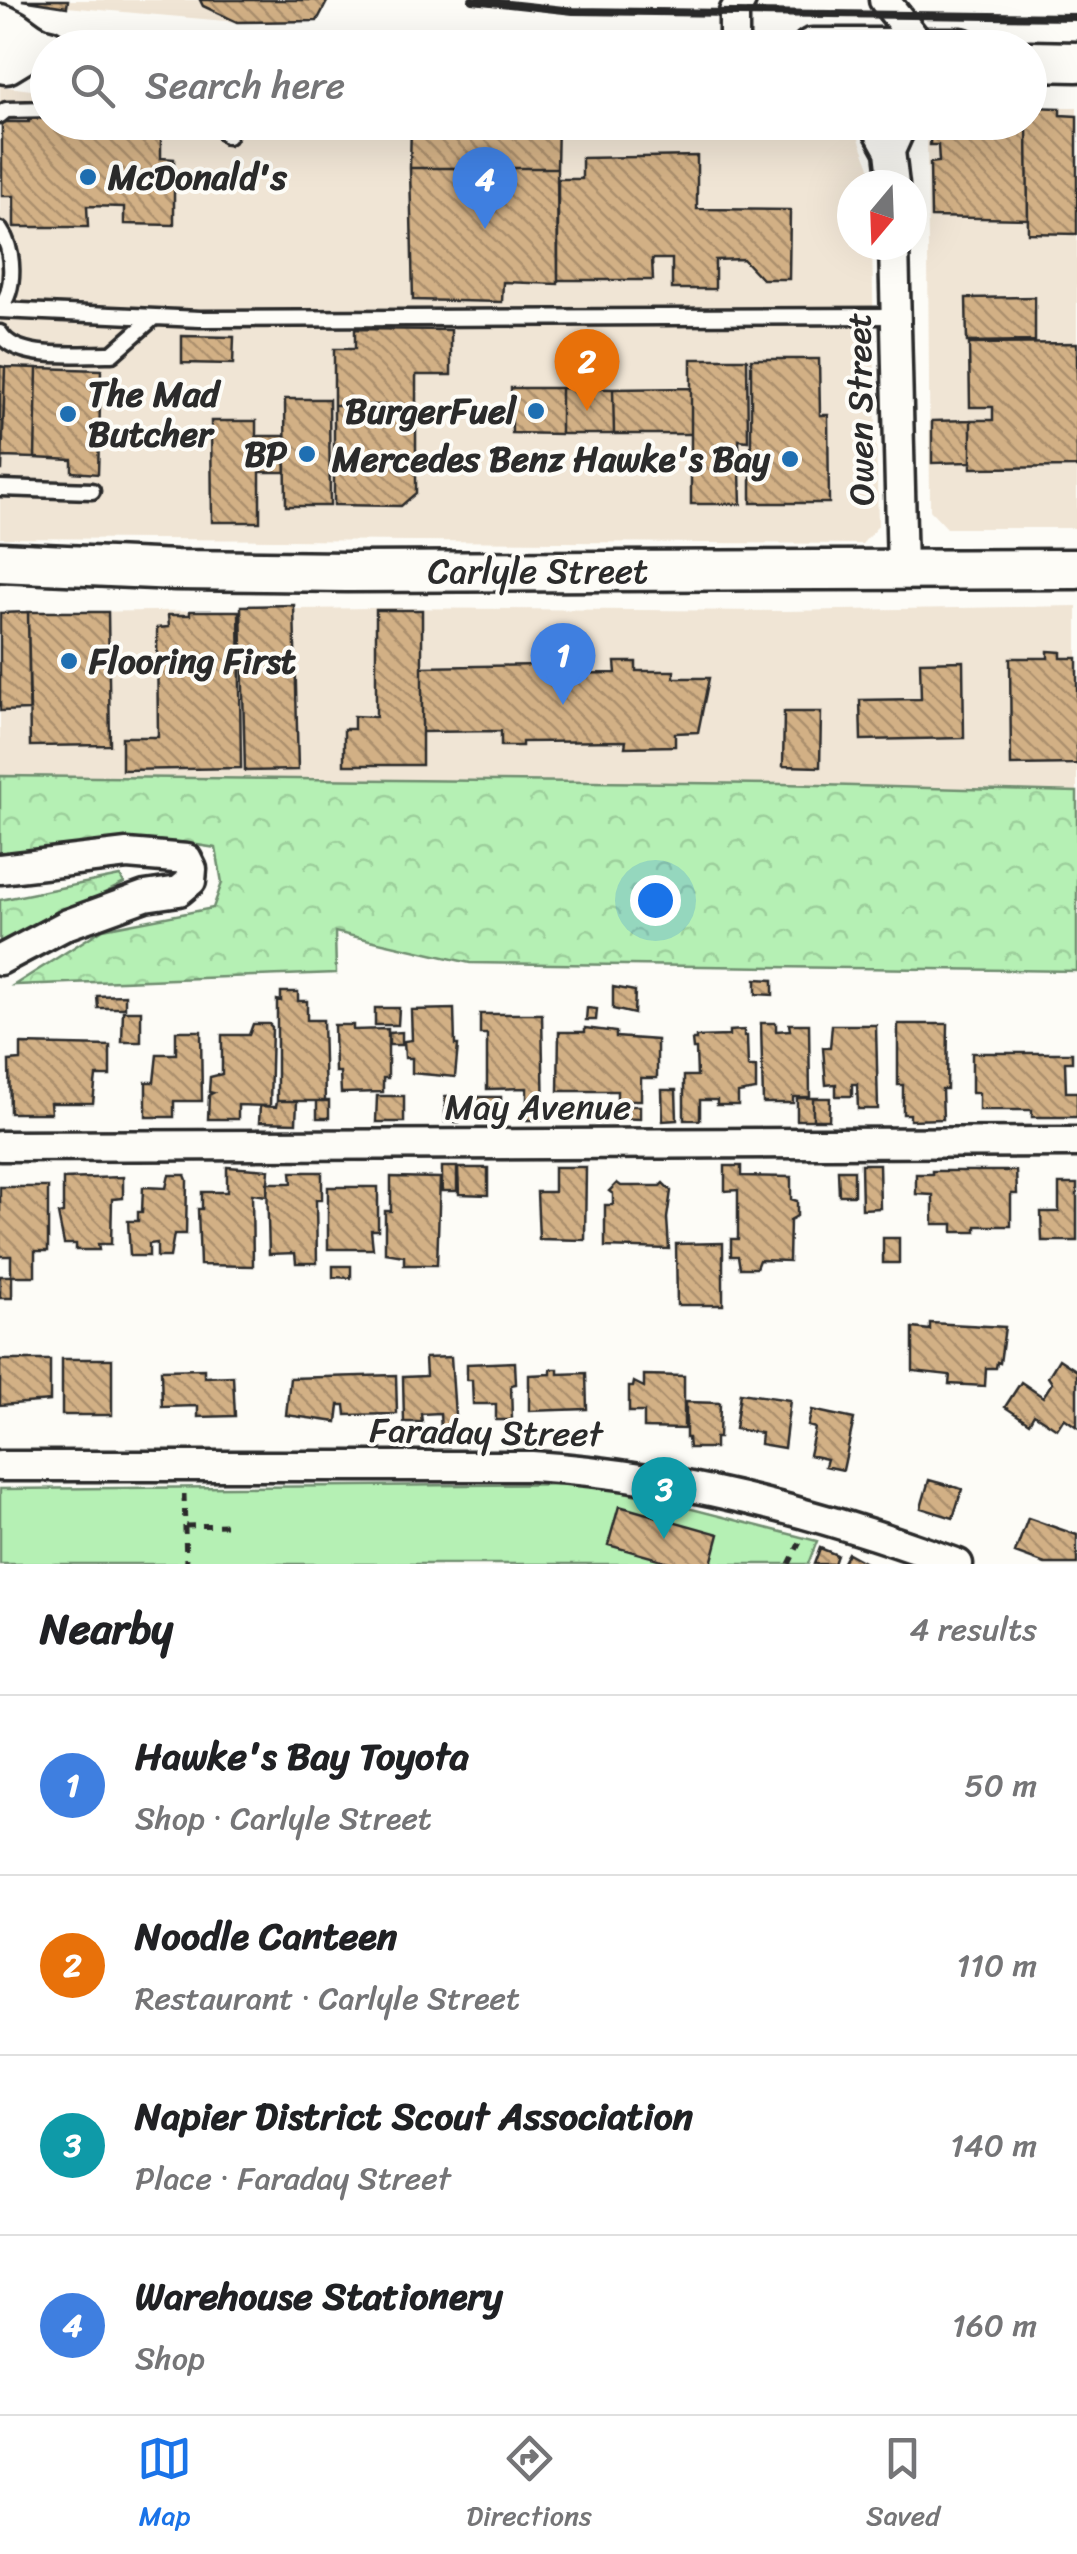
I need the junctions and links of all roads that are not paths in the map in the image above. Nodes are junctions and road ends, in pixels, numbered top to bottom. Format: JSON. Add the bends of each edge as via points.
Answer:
{"nodes":[{"id":1,"x":740,"y":0,"type":"edge"},
{"id":2,"x":884,"y":0,"type":"edge"},
{"id":3,"x":0,"y":24,"type":"edge"},
{"id":4,"x":734,"y":30,"type":"edge"},
{"id":5,"x":908,"y":30,"type":"edge"},
{"id":6,"x":27,"y":53,"type":"edge"},
{"id":7,"x":1047,"y":61,"type":"edge"},
{"id":8,"x":1077,"y":62,"type":"edge"},
{"id":9,"x":30,"y":109,"type":"edge"},
{"id":10,"x":0,"y":115,"type":"edge"},
{"id":11,"x":884,"y":140,"type":"edge"},
{"id":12,"x":895,"y":140,"type":"edge"},
{"id":13,"x":890,"y":151,"type":"junction"},
{"id":14,"x":892,"y":170,"type":"edge"},
{"id":15,"x":0,"y":230,"type":"edge"},
{"id":16,"x":894,"y":260,"type":"edge"},
{"id":17,"x":0,"y":309,"type":"edge"},
{"id":18,"x":895,"y":316,"type":"junction"},
{"id":19,"x":153,"y":318,"type":"junction"},
{"id":20,"x":0,"y":333,"type":"edge"},
{"id":21,"x":0,"y":488,"type":"edge"},
{"id":22,"x":92,"y":491,"type":"dead end"},
{"id":23,"x":0,"y":562,"type":"edge"},
{"id":24,"x":1077,"y":569,"type":"edge"},
{"id":25,"x":902,"y":570,"type":"junction"},
{"id":26,"x":0,"y":869,"type":"edge"},
{"id":27,"x":0,"y":960,"type":"edge"},
{"id":28,"x":1077,"y":1142,"type":"edge"},
{"id":29,"x":0,"y":1146,"type":"edge"},
{"id":30,"x":0,"y":1466,"type":"edge"},
{"id":31,"x":958,"y":1564,"type":"edge"}],
"edges":[{"from":1,"to":4,"type":"street"},
{"from":2,"to":5,"type":"street"},
{"from":3,"to":6,"type":"main road","via":[[14,27]]},
{"from":7,"to":8,"type":"main road"},
{"from":9,"to":10,"type":"lane"},
{"from":11,"to":13,"type":"street"},
{"from":12,"to":13,"type":"street"},
{"from":13,"to":14,"type":"street"},
{"from":15,"to":17,"type":"lane","via":[[10,249],[9,298]]},
{"from":16,"to":18,"type":"street","name":"Owen Street"},
{"from":17,"to":19,"type":"lane"},
{"from":18,"to":19,"type":"lane"},
{"from":18,"to":25,"type":"street","name":"Owen Street"},
{"from":19,"to":20,"type":"lane","via":[[112,354],[30,352],[6,343]]},
{"from":21,"to":22,"type":"lane"},
{"from":23,"to":25,"type":"main road","name":"Carlyle Street","via":[[309,572]]},
{"from":24,"to":25,"type":"main road","name":"Carlyle Street"},
{"from":26,"to":27,"type":"street","via":[[127,854],[187,859],[192,869],[191,881],[178,891],[68,924]]},
{"from":28,"to":29,"type":"street","name":"May Avenue"},
{"from":30,"to":31,"type":"street","name":"Faraday Street","via":[[532,1466],[613,1472],[835,1520]]}]}
